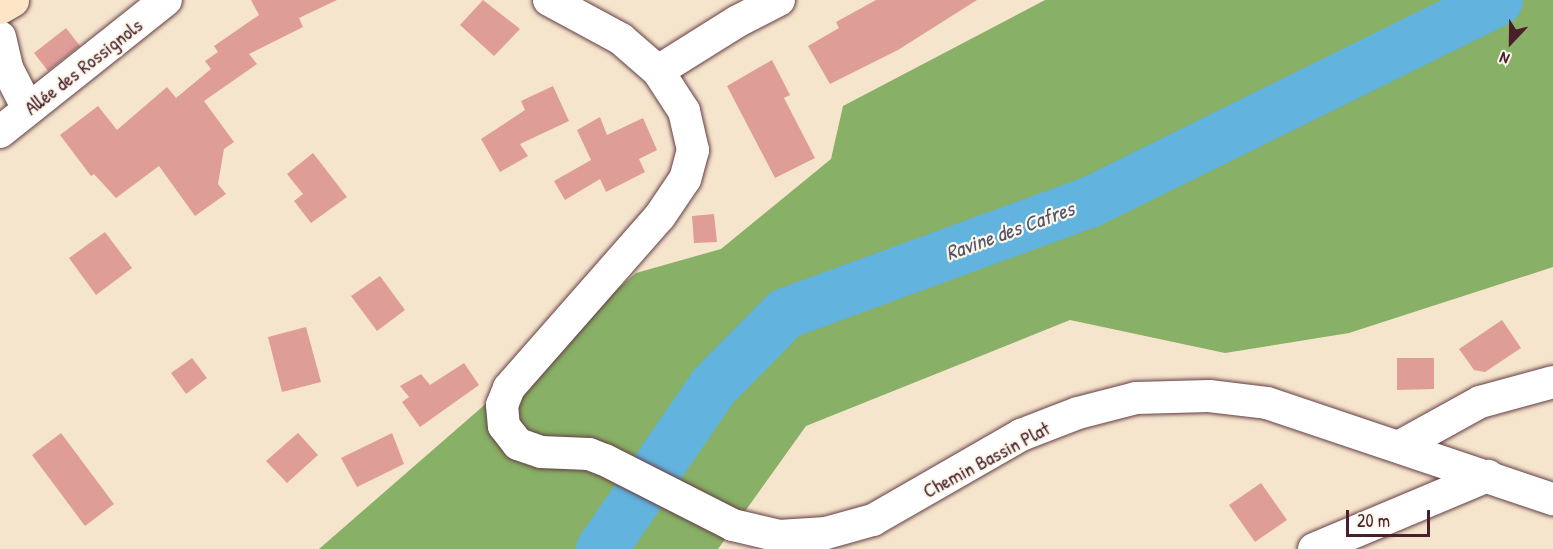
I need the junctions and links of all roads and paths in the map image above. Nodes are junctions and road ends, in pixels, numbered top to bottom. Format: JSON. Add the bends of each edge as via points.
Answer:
{"nodes":[{"id":1,"x":12,"y":0,"type":"edge"},
{"id":2,"x":166,"y":0,"type":"edge"},
{"id":3,"x":549,"y":0,"type":"edge"},
{"id":4,"x":779,"y":0,"type":"edge"},
{"id":5,"x":0,"y":7,"type":"edge"},
{"id":6,"x":0,"y":37,"type":"edge"},
{"id":7,"x":658,"y":71,"type":"junction"},
{"id":8,"x":28,"y":109,"type":"junction"},
{"id":9,"x":0,"y":132,"type":"edge"},
{"id":10,"x":1553,"y":382,"type":"edge"},
{"id":11,"x":1402,"y":445,"type":"junction"},
{"id":12,"x":1488,"y":476,"type":"junction"},
{"id":13,"x":1553,"y":499,"type":"edge"},
{"id":14,"x":1314,"y":549,"type":"edge"}],
"edges":[{"from":1,"to":5,"type":"main road"},
{"from":2,"to":8,"type":"street","name":"Allée des Rossignols"},
{"from":3,"to":7,"type":"street","name":"Chemin Bassin Plat","via":[[621,39]]},
{"from":4,"to":7,"type":"street"},
{"from":6,"to":8,"type":"street","via":[[7,68]]},
{"from":7,"to":11,"type":"street","name":"Chemin Bassin Plat","via":[[684,111],[693,150],[685,179],[660,216],[509,388],[502,405],[504,426],[518,444],[541,452],[589,454],[733,525],[779,536],[825,532],[873,520],[1021,435],[1078,413],[1136,398],[1209,396],[1267,403]]},
{"from":8,"to":9,"type":"street","name":"Allée des Rossignols"},
{"from":10,"to":11,"type":"street","via":[[1480,402]]},
{"from":11,"to":12,"type":"street","name":"Chemin Bassin Plat"},
{"from":12,"to":13,"type":"street","name":"Chemin Bassin Plat"},
{"from":12,"to":14,"type":"street"}]}
